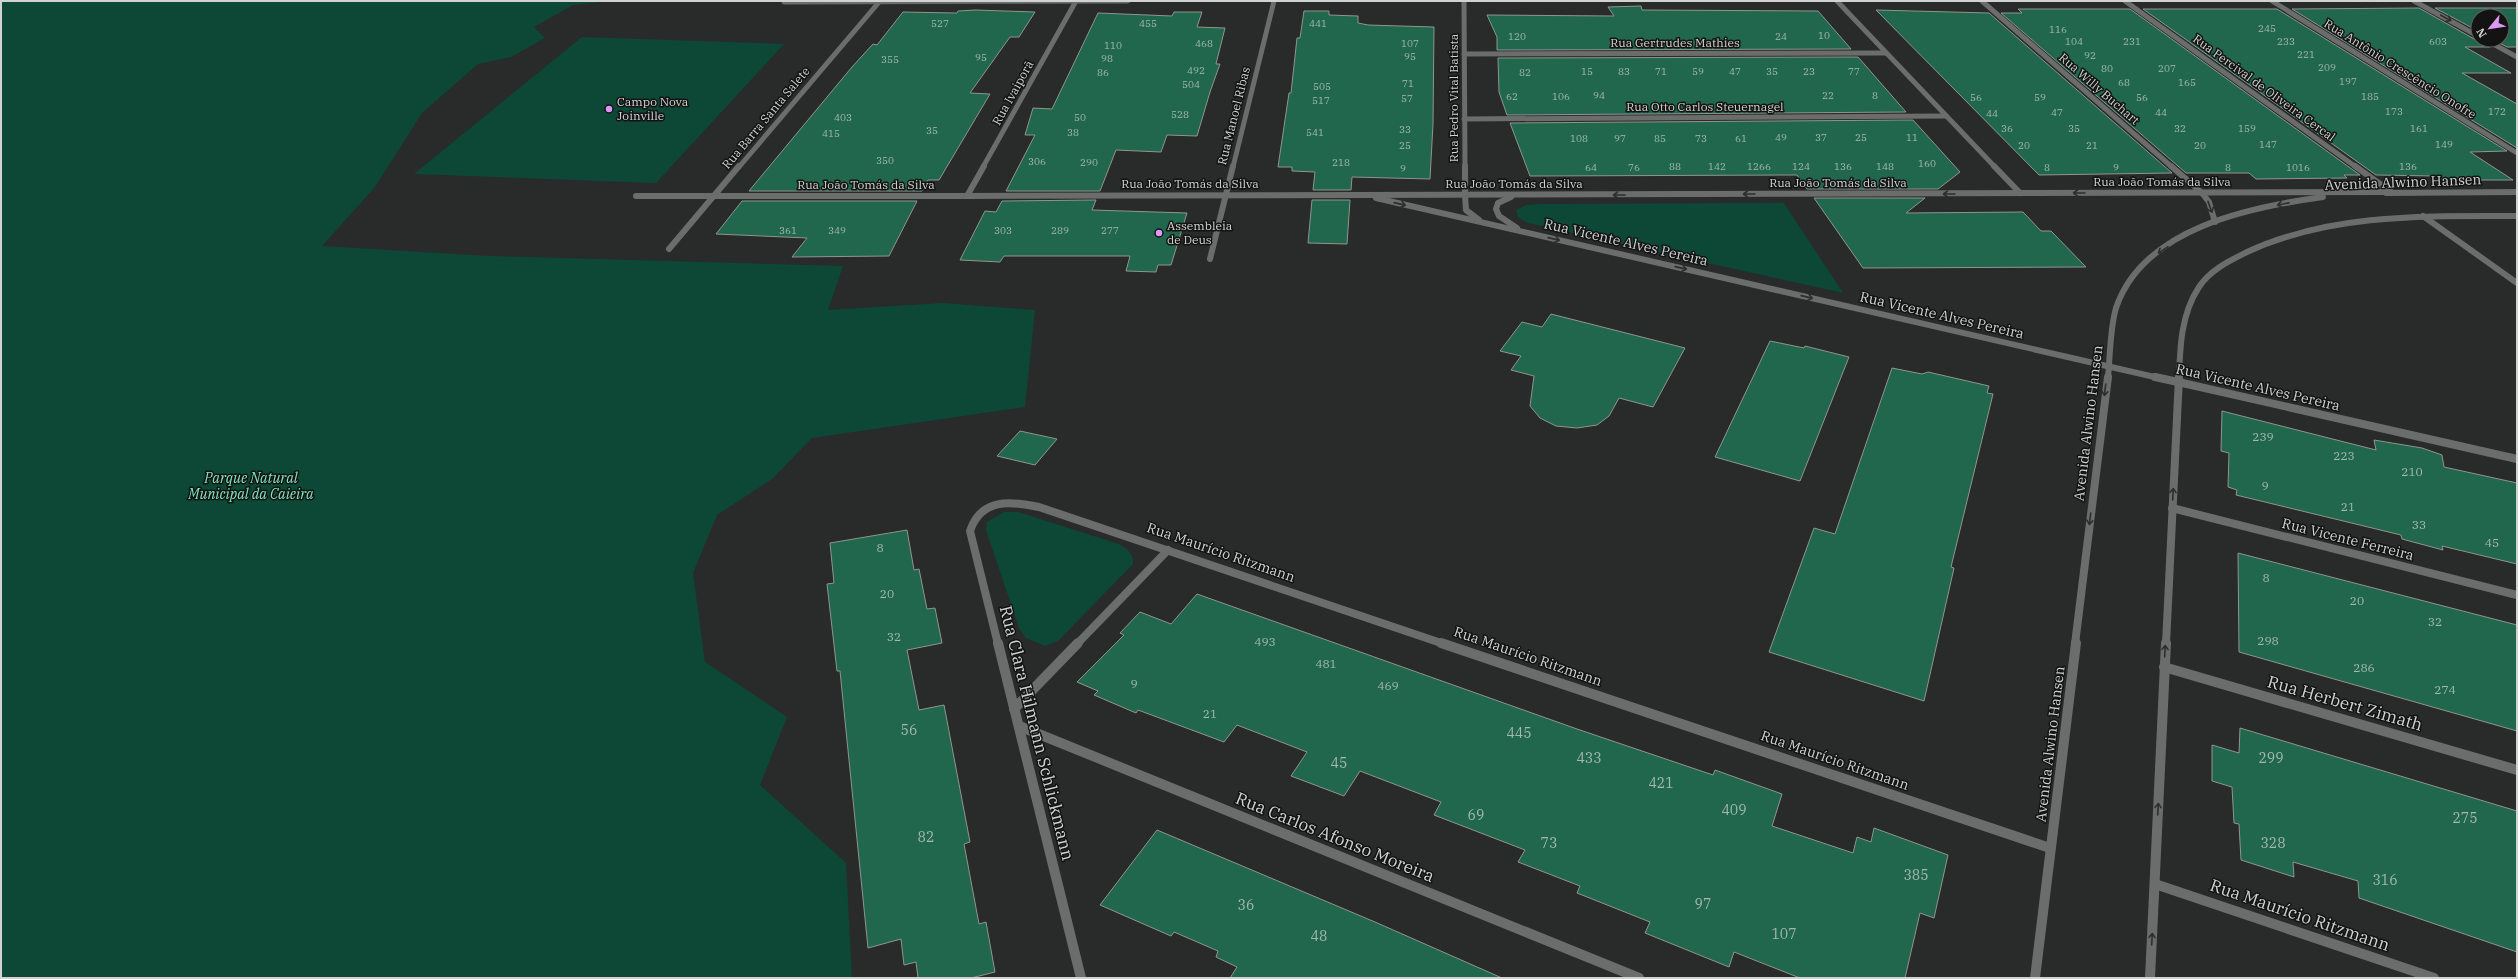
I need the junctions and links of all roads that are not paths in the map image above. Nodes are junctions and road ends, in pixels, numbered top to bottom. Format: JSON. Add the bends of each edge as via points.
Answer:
{"nodes":[{"id":1,"x":880,"y":1,"type":"edge"},
{"id":2,"x":1076,"y":1,"type":"edge"},
{"id":3,"x":1128,"y":1,"type":"edge"},
{"id":4,"x":1274,"y":1,"type":"edge"},
{"id":5,"x":1464,"y":1,"type":"edge"},
{"id":6,"x":1837,"y":1,"type":"edge"},
{"id":7,"x":1982,"y":1,"type":"edge"},
{"id":8,"x":2125,"y":1,"type":"edge"},
{"id":9,"x":2272,"y":1,"type":"edge"},
{"id":10,"x":2414,"y":1,"type":"edge"},
{"id":11,"x":784,"y":2,"type":"dead end"},
{"id":12,"x":2470,"y":32,"type":"edge"},
{"id":13,"x":2501,"y":48,"type":"edge"},
{"id":14,"x":1886,"y":53,"type":"junction"},
{"id":15,"x":1464,"y":54,"type":"junction"},
{"id":16,"x":2517,"y":57,"type":"edge"},
{"id":17,"x":1946,"y":116,"type":"junction"},
{"id":18,"x":1464,"y":119,"type":"junction"},
{"id":19,"x":2517,"y":153,"type":"edge"},
{"id":20,"x":2391,"y":192,"type":"junction"},
{"id":21,"x":2517,"y":192,"type":"edge"},
{"id":22,"x":2020,"y":193,"type":"junction"},
{"id":23,"x":2202,"y":193,"type":"junction"},
{"id":24,"x":1226,"y":195,"type":"junction"},
{"id":25,"x":1362,"y":195,"type":"junction"},
{"id":26,"x":1465,"y":195,"type":"junction"},
{"id":27,"x":1526,"y":195,"type":"junction"},
{"id":28,"x":636,"y":196,"type":"dead end"},
{"id":29,"x":714,"y":196,"type":"junction"},
{"id":30,"x":967,"y":196,"type":"junction"},
{"id":31,"x":2424,"y":216,"type":"junction"},
{"id":32,"x":2517,"y":216,"type":"edge"},
{"id":33,"x":2215,"y":222,"type":"junction"},
{"id":34,"x":1488,"y":224,"type":"junction"},
{"id":35,"x":1537,"y":235,"type":"junction"},
{"id":36,"x":669,"y":248,"type":"dead end"},
{"id":37,"x":1210,"y":259,"type":"dead end"},
{"id":38,"x":2517,"y":283,"type":"edge"},
{"id":39,"x":2108,"y":366,"type":"junction"},
{"id":40,"x":2178,"y":382,"type":"junction"},
{"id":41,"x":2498,"y":454,"type":"junction"},
{"id":42,"x":2517,"y":455,"type":"edge"},
{"id":43,"x":2517,"y":459,"type":"edge"},
{"id":44,"x":993,"y":505,"type":"joint"},
{"id":45,"x":2172,"y":508,"type":"junction"},
{"id":46,"x":1168,"y":550,"type":"junction"},
{"id":47,"x":2517,"y":595,"type":"edge"},
{"id":48,"x":2164,"y":667,"type":"junction"},
{"id":49,"x":1014,"y":709,"type":"junction"},
{"id":50,"x":1019,"y":726,"type":"junction"},
{"id":51,"x":2517,"y":770,"type":"edge"},
{"id":52,"x":2050,"y":848,"type":"junction"},
{"id":53,"x":2154,"y":884,"type":"junction"},
{"id":54,"x":1081,"y":978,"type":"edge"},
{"id":55,"x":1638,"y":978,"type":"edge"},
{"id":56,"x":2035,"y":978,"type":"edge"},
{"id":57,"x":2150,"y":978,"type":"edge"},
{"id":58,"x":2434,"y":978,"type":"edge"}],
"edges":[{"from":1,"to":2,"type":"street"},
{"from":1,"to":11,"type":"street"},
{"from":1,"to":29,"type":"street","name":"Rua Barra Santa Salete"},
{"from":2,"to":3,"type":"street"},
{"from":2,"to":30,"type":"street","name":"Rua Ivaiporã"},
{"from":4,"to":24,"type":"street","name":"Rua Manoel Ribas"},
{"from":5,"to":15,"type":"street","name":"Rua Pedro Vital Batista"},
{"from":6,"to":14,"type":"street"},
{"from":7,"to":23,"type":"street","name":"Rua Willy Buchart"},
{"from":8,"to":20,"type":"street","name":"Rua Percival de Oliveira Cercal"},
{"from":9,"to":19,"type":"street","name":"Rua Antônio Crescêncio Onofre"},
{"from":10,"to":12,"type":"street","one_way":true},
{"from":13,"to":16,"type":"street"},
{"from":14,"to":15,"type":"street","name":"Rua Gertrudes Mathies"},
{"from":14,"to":17,"type":"street"},
{"from":15,"to":18,"type":"street","name":"Rua Pedro Vital Batista"},
{"from":17,"to":18,"type":"street","name":"Rua Otto Carlos Steuernagel"},
{"from":17,"to":22,"type":"street"},
{"from":18,"to":26,"type":"street","name":"Rua Pedro Vital Batista"},
{"from":20,"to":21,"type":"street","name":"Avenida Alwino Hansen"},
{"from":20,"to":23,"type":"street","name":"Rua João Tomás da Silva"},
{"from":20,"to":33,"type":"street","name":"Avenida Alwino Hansen","one_way":true,"via":[[2307,199]]},
{"from":23,"to":22,"type":"street","name":"Rua João Tomás da Silva","one_way":true},
{"from":22,"to":27,"type":"street","name":"Rua João Tomás da Silva","one_way":true},
{"from":23,"to":33,"type":"street","one_way":true,"via":[[2209,202]]},
{"from":24,"to":25,"type":"street","name":"Rua João Tomás da Silva"},
{"from":24,"to":30,"type":"street","name":"Rua João Tomás da Silva"},
{"from":24,"to":37,"type":"street","name":"Rua Manoel Ribas"},
{"from":25,"to":26,"type":"street","name":"Rua João Tomás da Silva"},
{"from":25,"to":34,"type":"street","name":"Rua Vicente Alves Pereira","one_way":true},
{"from":26,"to":27,"type":"street","name":"Rua João Tomás da Silva"},
{"from":26,"to":34,"type":"street","name":"Rua Pedro Vital Batista","via":[[1466,210]]},
{"from":27,"to":35,"type":"street","via":[[1506,197],[1498,203],[1496,209],[1507,222]]},
{"from":28,"to":29,"type":"street","name":"Rua João Tomás da Silva"},
{"from":29,"to":30,"type":"street","name":"Rua João Tomás da Silva"},
{"from":29,"to":36,"type":"street","name":"Rua Barra Santa Salete"},
{"from":31,"to":32,"type":"street"},
{"from":31,"to":38,"type":"street"},
{"from":31,"to":40,"type":"street","via":[[2383,218],[2316,228],[2262,245],[2220,267],[2205,280],[2188,309],[2182,326]]},
{"from":33,"to":39,"type":"street","name":"Avenida Alwino Hansen","one_way":true,"via":[[2190,233],[2136,271],[2116,309]]},
{"from":34,"to":35,"type":"street","name":"Rua Vicente Alves Pereira"},
{"from":35,"to":39,"type":"street","name":"Rua Vicente Alves Pereira","one_way":true},
{"from":39,"to":40,"type":"street","name":"Rua Vicente Alves Pereira"},
{"from":39,"to":52,"type":"street","name":"Avenida Alwino Hansen","one_way":true},
{"from":40,"to":41,"type":"street","name":"Rua Vicente Alves Pereira"},
{"from":45,"to":40,"type":"street","one_way":true},
{"from":41,"to":42,"type":"street"},
{"from":41,"to":43,"type":"street","name":"Rua Vicente Alves Pereira"},
{"from":44,"to":46,"type":"street","name":"Rua Maurício Ritzmann","via":[[1018,503],[1039,507]]},
{"from":44,"to":49,"type":"street","name":"Rua Clara Hilmann Schlickmann","via":[[980,512],[972,521],[970,532]]},
{"from":45,"to":47,"type":"street","name":"Rua Vicente Ferreira"},
{"from":48,"to":45,"type":"street","one_way":true},
{"from":46,"to":49,"type":"street"},
{"from":46,"to":52,"type":"street","name":"Rua Maurício Ritzmann"},
{"from":48,"to":51,"type":"street","name":"Rua Herbert Zimath"},
{"from":53,"to":48,"type":"street","one_way":true},
{"from":49,"to":50,"type":"street","name":"Rua Clara Hilmann Schlickmann"},
{"from":50,"to":54,"type":"street","name":"Rua Clara Hilmann Schlickmann"},
{"from":50,"to":55,"type":"street","name":"Rua Carlos Afonso Moreira"},
{"from":52,"to":56,"type":"street","name":"Avenida Alwino Hansen"},
{"from":57,"to":53,"type":"street","one_way":true},
{"from":53,"to":58,"type":"street","name":"Rua Maurício Ritzmann"}]}
